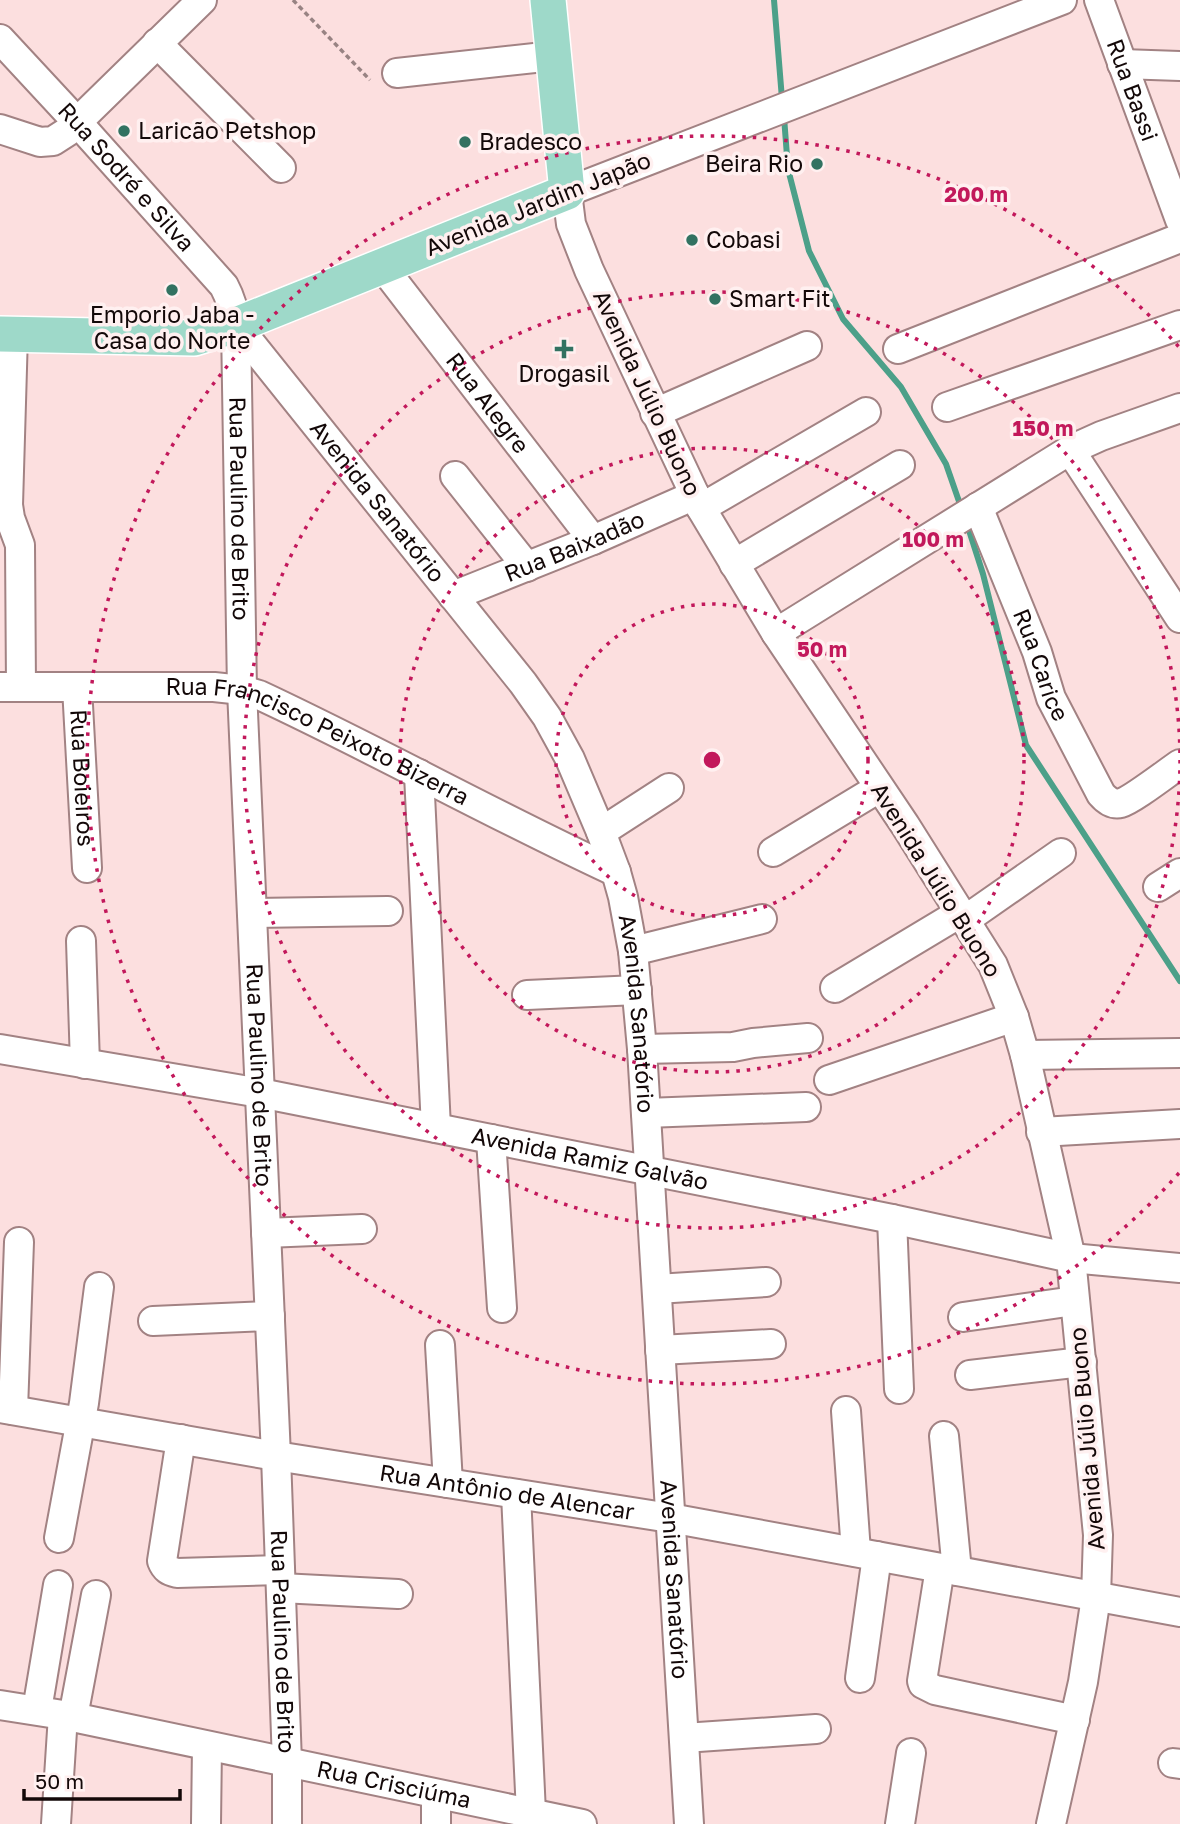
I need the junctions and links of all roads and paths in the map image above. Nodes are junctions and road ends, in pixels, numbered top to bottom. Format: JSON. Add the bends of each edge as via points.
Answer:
{"nodes":[{"id":1,"x":202,"y":0,"type":"edge"},
{"id":2,"x":293,"y":0,"type":"edge"},
{"id":3,"x":548,"y":0,"type":"edge"},
{"id":4,"x":1062,"y":0,"type":"edge"},
{"id":5,"x":1099,"y":0,"type":"edge"},
{"id":6,"x":0,"y":39,"type":"edge"},
{"id":7,"x":157,"y":43,"type":"junction"},
{"id":8,"x":553,"y":56,"type":"junction"},
{"id":9,"x":1122,"y":64,"type":"junction"},
{"id":10,"x":1180,"y":66,"type":"edge"},
{"id":11,"x":384,"y":76,"type":"joint"},
{"id":12,"x":78,"y":122,"type":"junction"},
{"id":13,"x":0,"y":129,"type":"edge"},
{"id":14,"x":281,"y":168,"type":"dead end"},
{"id":15,"x":567,"y":192,"type":"junction"},
{"id":16,"x":1180,"y":220,"type":"edge"},
{"id":17,"x":1180,"y":238,"type":"edge"},
{"id":18,"x":382,"y":266,"type":"junction"},
{"id":19,"x":236,"y":325,"type":"junction"},
{"id":20,"x":1180,"y":325,"type":"edge"},
{"id":21,"x":6,"y":334,"type":"edge"},
{"id":22,"x":807,"y":346,"type":"dead end"},
{"id":23,"x":898,"y":349,"type":"dead end"},
{"id":24,"x":263,"y":359,"type":"junction"},
{"id":25,"x":236,"y":372,"type":"junction"},
{"id":26,"x":947,"y":408,"type":"dead end"},
{"id":27,"x":1180,"y":408,"type":"edge"},
{"id":28,"x":866,"y":412,"type":"dead end"},
{"id":29,"x":655,"y":413,"type":"junction"},
{"id":30,"x":1070,"y":450,"type":"junction"},
{"id":31,"x":900,"y":465,"type":"dead end"},
{"id":32,"x":455,"y":476,"type":"dead end"},
{"id":33,"x":698,"y":502,"type":"junction"},
{"id":34,"x":978,"y":507,"type":"junction"},
{"id":35,"x":593,"y":540,"type":"junction"},
{"id":36,"x":734,"y":564,"type":"junction"},
{"id":37,"x":527,"y":567,"type":"junction"},
{"id":38,"x":453,"y":596,"type":"junction"},
{"id":39,"x":1180,"y":618,"type":"edge"},
{"id":40,"x":776,"y":632,"type":"junction"},
{"id":41,"x":11,"y":687,"type":"edge"},
{"id":42,"x":77,"y":687,"type":"junction"},
{"id":43,"x":242,"y":690,"type":"junction"},
{"id":44,"x":1180,"y":764,"type":"edge"},
{"id":45,"x":419,"y":774,"type":"junction"},
{"id":46,"x":669,"y":788,"type":"dead end"},
{"id":47,"x":879,"y":788,"type":"junction"},
{"id":48,"x":601,"y":832,"type":"junction"},
{"id":49,"x":773,"y":852,"type":"dead end"},
{"id":50,"x":1061,"y":853,"type":"dead end"},
{"id":51,"x":87,"y":868,"type":"dead end"},
{"id":52,"x":616,"y":872,"type":"junction"},
{"id":53,"x":388,"y":911,"type":"dead end"},
{"id":54,"x":253,"y":914,"type":"junction"},
{"id":55,"x":962,"y":917,"type":"junction"},
{"id":56,"x":762,"y":919,"type":"dead end"},
{"id":57,"x":81,"y":941,"type":"dead end"},
{"id":58,"x":633,"y":951,"type":"junction"},
{"id":59,"x":835,"y":988,"type":"dead end"},
{"id":60,"x":637,"y":990,"type":"junction"},
{"id":61,"x":527,"y":995,"type":"dead end"},
{"id":62,"x":1014,"y":1017,"type":"junction"},
{"id":63,"x":808,"y":1038,"type":"dead end"},
{"id":64,"x":0,"y":1049,"type":"edge"},
{"id":65,"x":642,"y":1049,"type":"junction"},
{"id":66,"x":1180,"y":1053,"type":"edge"},
{"id":67,"x":1025,"y":1055,"type":"junction"},
{"id":68,"x":85,"y":1064,"type":"junction"},
{"id":69,"x":830,"y":1080,"type":"dead end"},
{"id":70,"x":260,"y":1093,"type":"junction"},
{"id":71,"x":806,"y":1107,"type":"dead end"},
{"id":72,"x":646,"y":1113,"type":"junction"},
{"id":73,"x":1180,"y":1124,"type":"edge"},
{"id":74,"x":436,"y":1128,"type":"junction"},
{"id":75,"x":1041,"y":1132,"type":"junction"},
{"id":76,"x":491,"y":1139,"type":"junction"},
{"id":77,"x":649,"y":1171,"type":"junction"},
{"id":78,"x":892,"y":1219,"type":"junction"},
{"id":79,"x":362,"y":1229,"type":"dead end"},
{"id":80,"x":266,"y":1233,"type":"junction"},
{"id":81,"x":19,"y":1242,"type":"dead end"},
{"id":82,"x":1071,"y":1258,"type":"junction"},
{"id":83,"x":1180,"y":1268,"type":"edge"},
{"id":84,"x":766,"y":1282,"type":"dead end"},
{"id":85,"x":100,"y":1287,"type":"dead end"},
{"id":86,"x":657,"y":1289,"type":"junction"},
{"id":87,"x":1074,"y":1301,"type":"junction"},
{"id":88,"x":502,"y":1308,"type":"dead end"},
{"id":89,"x":270,"y":1316,"type":"junction"},
{"id":90,"x":963,"y":1317,"type":"dead end"},
{"id":91,"x":153,"y":1321,"type":"dead end"},
{"id":92,"x":771,"y":1344,"type":"dead end"},
{"id":93,"x":440,"y":1345,"type":"dead end"},
{"id":94,"x":660,"y":1350,"type":"junction"},
{"id":95,"x":1082,"y":1362,"type":"junction"},
{"id":96,"x":970,"y":1375,"type":"dead end"},
{"id":97,"x":899,"y":1389,"type":"dead end"},
{"id":98,"x":6,"y":1409,"type":"edge"},
{"id":99,"x":846,"y":1410,"type":"dead end"},
{"id":100,"x":81,"y":1423,"type":"junction"},
{"id":101,"x":944,"y":1436,"type":"dead end"},
{"id":102,"x":181,"y":1439,"type":"junction"},
{"id":103,"x":276,"y":1456,"type":"junction"},
{"id":104,"x":448,"y":1483,"type":"junction"},
{"id":105,"x":516,"y":1494,"type":"junction"},
{"id":106,"x":670,"y":1518,"type":"junction"},
{"id":107,"x":59,"y":1538,"type":"dead end"},
{"id":108,"x":866,"y":1554,"type":"junction"},
{"id":109,"x":949,"y":1569,"type":"junction"},
{"id":110,"x":281,"y":1579,"type":"junction"},
{"id":111,"x":58,"y":1585,"type":"dead end"},
{"id":112,"x":398,"y":1594,"type":"dead end"},
{"id":113,"x":96,"y":1595,"type":"dead end"},
{"id":114,"x":1096,"y":1597,"type":"junction"},
{"id":115,"x":1180,"y":1612,"type":"edge"},
{"id":116,"x":860,"y":1678,"type":"dead end"},
{"id":117,"x":0,"y":1705,"type":"edge"},
{"id":118,"x":58,"y":1714,"type":"junction"},
{"id":119,"x":1075,"y":1720,"type":"junction"},
{"id":120,"x":816,"y":1729,"type":"dead end"},
{"id":121,"x":684,"y":1738,"type":"junction"},
{"id":122,"x":207,"y":1746,"type":"junction"},
{"id":123,"x":911,"y":1753,"type":"dead end"},
{"id":124,"x":287,"y":1763,"type":"junction"},
{"id":125,"x":436,"y":1794,"type":"junction"},
{"id":126,"x":531,"y":1813,"type":"junction"},
{"id":127,"x":56,"y":1824,"type":"edge"},
{"id":128,"x":206,"y":1824,"type":"edge"},
{"id":129,"x":287,"y":1824,"type":"edge"},
{"id":130,"x":436,"y":1824,"type":"edge"},
{"id":131,"x":582,"y":1824,"type":"edge"},
{"id":132,"x":689,"y":1824,"type":"edge"},
{"id":133,"x":901,"y":1824,"type":"edge"},
{"id":134,"x":1051,"y":1824,"type":"edge"}],
"edges":[{"from":1,"to":7,"type":"street"},
{"from":2,"to":11,"type":"path"},
{"from":3,"to":8,"type":"main road","name":"Avenida Júlio Buono"},
{"from":4,"to":15,"type":"street","name":"Avenida Jardim Japão"},
{"from":5,"to":9,"type":"street","name":"Rua Bassi"},
{"from":6,"to":12,"type":"street","name":"Rua Sodré e Silva"},
{"from":7,"to":12,"type":"street"},
{"from":7,"to":14,"type":"street"},
{"from":8,"to":11,"type":"street"},
{"from":8,"to":15,"type":"main road","name":"Avenida Júlio Buono"},
{"from":9,"to":10,"type":"street"},
{"from":9,"to":16,"type":"street","name":"Rua Bassi"},
{"from":12,"to":13,"type":"street","via":[[53,141],[40,142]]},
{"from":12,"to":19,"type":"street","name":"Rua Sodré e Silva","via":[[224,286],[232,299]]},
{"from":15,"to":18,"type":"main road","name":"Avenida Jardim Japão"},
{"from":15,"to":29,"type":"street","name":"Avenida Júlio Buono","via":[[571,224],[589,270]]},
{"from":17,"to":23,"type":"street"},
{"from":18,"to":19,"type":"main road","name":"Avenida Jardim Japão"},
{"from":18,"to":35,"type":"street","name":"Rua Alegre"},
{"from":19,"to":21,"type":"main road","name":"Avenida Jardim Japão","via":[[194,338]]},
{"from":19,"to":24,"type":"street","name":"Avenida Sanatório"},
{"from":19,"to":25,"type":"street","name":"Rua Paulino de Brito"},
{"from":20,"to":26,"type":"street"},
{"from":21,"to":41,"type":"street","via":[[8,505],[20,545]]},
{"from":22,"to":29,"type":"street"},
{"from":24,"to":25,"type":"street"},
{"from":24,"to":38,"type":"street","name":"Avenida Sanatório"},
{"from":25,"to":43,"type":"street","name":"Rua Paulino de Brito"},
{"from":27,"to":30,"type":"street"},
{"from":28,"to":33,"type":"street","name":"Rua Baixadão"},
{"from":29,"to":33,"type":"street","name":"Avenida Júlio Buono"},
{"from":30,"to":34,"type":"street"},
{"from":30,"to":39,"type":"street"},
{"from":31,"to":36,"type":"street"},
{"from":32,"to":37,"type":"street"},
{"from":33,"to":35,"type":"street","name":"Rua Baixadão"},
{"from":33,"to":36,"type":"street","name":"Avenida Júlio Buono"},
{"from":34,"to":40,"type":"street"},
{"from":34,"to":44,"type":"street","name":"Rua Carice","via":[[1051,698],[1101,794],[1124,803]]},
{"from":35,"to":37,"type":"street","name":"Rua Baixadão"},
{"from":36,"to":40,"type":"street","name":"Avenida Júlio Buono"},
{"from":37,"to":38,"type":"street","name":"Rua Baixadão"},
{"from":38,"to":48,"type":"street","name":"Avenida Sanatório","via":[[547,717]]},
{"from":40,"to":47,"type":"street","name":"Avenida Júlio Buono"},
{"from":41,"to":42,"type":"street","name":"Rua Francisco Peixoto Bizerra"},
{"from":42,"to":43,"type":"street","name":"Rua Francisco Peixoto Bizerra"},
{"from":42,"to":51,"type":"street","name":"Rua Boieiros"},
{"from":43,"to":45,"type":"street","name":"Rua Francisco Peixoto Bizerra"},
{"from":43,"to":54,"type":"street","name":"Rua Paulino de Brito"},
{"from":45,"to":52,"type":"street","name":"Rua Francisco Peixoto Bizerra"},
{"from":45,"to":74,"type":"street"},
{"from":46,"to":48,"type":"street"},
{"from":47,"to":49,"type":"street"},
{"from":47,"to":55,"type":"street","name":"Avenida Júlio Buono"},
{"from":48,"to":52,"type":"street","name":"Avenida Sanatório"},
{"from":50,"to":55,"type":"street"},
{"from":52,"to":58,"type":"street","name":"Avenida Sanatório"},
{"from":53,"to":54,"type":"street"},
{"from":54,"to":70,"type":"street","name":"Rua Paulino de Brito"},
{"from":55,"to":59,"type":"street"},
{"from":55,"to":62,"type":"street","name":"Avenida Júlio Buono","via":[[993,965]]},
{"from":56,"to":58,"type":"street"},
{"from":57,"to":68,"type":"street"},
{"from":58,"to":60,"type":"street","name":"Avenida Sanatório"},
{"from":60,"to":61,"type":"street"},
{"from":60,"to":65,"type":"street","name":"Avenida Sanatório"},
{"from":62,"to":67,"type":"street","name":"Avenida Júlio Buono"},
{"from":62,"to":69,"type":"street"},
{"from":63,"to":65,"type":"street","via":[[733,1047]]},
{"from":64,"to":68,"type":"street","name":"Avenida Ramiz Galvão"},
{"from":65,"to":72,"type":"street","name":"Avenida Sanatório"},
{"from":66,"to":67,"type":"street"},
{"from":67,"to":75,"type":"street","name":"Avenida Júlio Buono"},
{"from":68,"to":70,"type":"street","name":"Avenida Ramiz Galvão"},
{"from":70,"to":74,"type":"street","name":"Avenida Ramiz Galvão"},
{"from":70,"to":80,"type":"street","name":"Rua Paulino de Brito"},
{"from":71,"to":72,"type":"street"},
{"from":72,"to":77,"type":"street","name":"Avenida Sanatório"},
{"from":73,"to":75,"type":"street"},
{"from":74,"to":76,"type":"street","name":"Avenida Ramiz Galvão"},
{"from":75,"to":82,"type":"street","name":"Avenida Júlio Buono"},
{"from":76,"to":77,"type":"street","name":"Avenida Ramiz Galvão"},
{"from":76,"to":88,"type":"street"},
{"from":77,"to":78,"type":"street","name":"Avenida Ramiz Galvão"},
{"from":77,"to":86,"type":"street","name":"Avenida Sanatório"},
{"from":78,"to":82,"type":"street","name":"Avenida Ramiz Galvão"},
{"from":78,"to":97,"type":"street"},
{"from":79,"to":80,"type":"street"},
{"from":80,"to":89,"type":"street","name":"Rua Paulino de Brito"},
{"from":81,"to":98,"type":"street"},
{"from":82,"to":83,"type":"street","name":"Avenida Ramiz Galvão"},
{"from":82,"to":87,"type":"street","name":"Avenida Júlio Buono"},
{"from":84,"to":86,"type":"street"},
{"from":85,"to":100,"type":"street"},
{"from":86,"to":94,"type":"street","name":"Avenida Sanatório"},
{"from":87,"to":90,"type":"street"},
{"from":87,"to":95,"type":"street","name":"Avenida Júlio Buono"},
{"from":89,"to":91,"type":"street"},
{"from":89,"to":103,"type":"street","name":"Rua Paulino de Brito"},
{"from":92,"to":94,"type":"street"},
{"from":93,"to":104,"type":"street"},
{"from":94,"to":106,"type":"street","name":"Avenida Sanatório","via":[[672,1444]]},
{"from":95,"to":96,"type":"street"},
{"from":95,"to":114,"type":"street","name":"Avenida Júlio Buono","via":[[1098,1535]]},
{"from":98,"to":100,"type":"street","name":"Rua Antônio de Alencar"},
{"from":99,"to":108,"type":"street"},
{"from":100,"to":102,"type":"street","name":"Rua Antônio de Alencar"},
{"from":100,"to":107,"type":"street"},
{"from":101,"to":109,"type":"street"},
{"from":102,"to":103,"type":"street","name":"Rua Antônio de Alencar"},
{"from":102,"to":110,"type":"street","via":[[164,1567],[177,1573]]},
{"from":103,"to":104,"type":"street","name":"Rua Antônio de Alencar"},
{"from":103,"to":110,"type":"street","name":"Rua Paulino de Brito"},
{"from":104,"to":105,"type":"street","name":"Rua Antônio de Alencar"},
{"from":105,"to":106,"type":"street","name":"Rua Antônio de Alencar"},
{"from":105,"to":126,"type":"street"},
{"from":106,"to":108,"type":"street","name":"Rua Antônio de Alencar"},
{"from":106,"to":121,"type":"street","name":"Avenida Sanatório"},
{"from":108,"to":109,"type":"street","name":"Rua Antônio de Alencar"},
{"from":108,"to":116,"type":"street"},
{"from":109,"to":114,"type":"street","name":"Rua Antônio de Alencar"},
{"from":109,"to":119,"type":"street","via":[[922,1681],[927,1687]]},
{"from":110,"to":112,"type":"street"},
{"from":110,"to":124,"type":"street","name":"Rua Paulino de Brito"},
{"from":111,"to":118,"type":"street"},
{"from":113,"to":118,"type":"street"},
{"from":114,"to":115,"type":"street","name":"Rua Antônio de Alencar"},
{"from":114,"to":119,"type":"street","name":"Avenida Júlio Buono"},
{"from":117,"to":118,"type":"street","name":"Rua Crisciúma"},
{"from":118,"to":122,"type":"street","name":"Rua Crisciúma"},
{"from":118,"to":127,"type":"street"},
{"from":119,"to":134,"type":"street","name":"Avenida Júlio Buono"},
{"from":120,"to":121,"type":"street"},
{"from":121,"to":132,"type":"street","name":"Avenida Sanatório"},
{"from":122,"to":124,"type":"street","name":"Rua Crisciúma"},
{"from":122,"to":128,"type":"street"},
{"from":123,"to":133,"type":"street"},
{"from":124,"to":125,"type":"street","name":"Rua Crisciúma"},
{"from":124,"to":129,"type":"street","name":"Rua Paulino de Brito"},
{"from":125,"to":126,"type":"street","name":"Rua Crisciúma"},
{"from":125,"to":130,"type":"street"},
{"from":126,"to":131,"type":"street","name":"Rua Crisciúma"}]}
